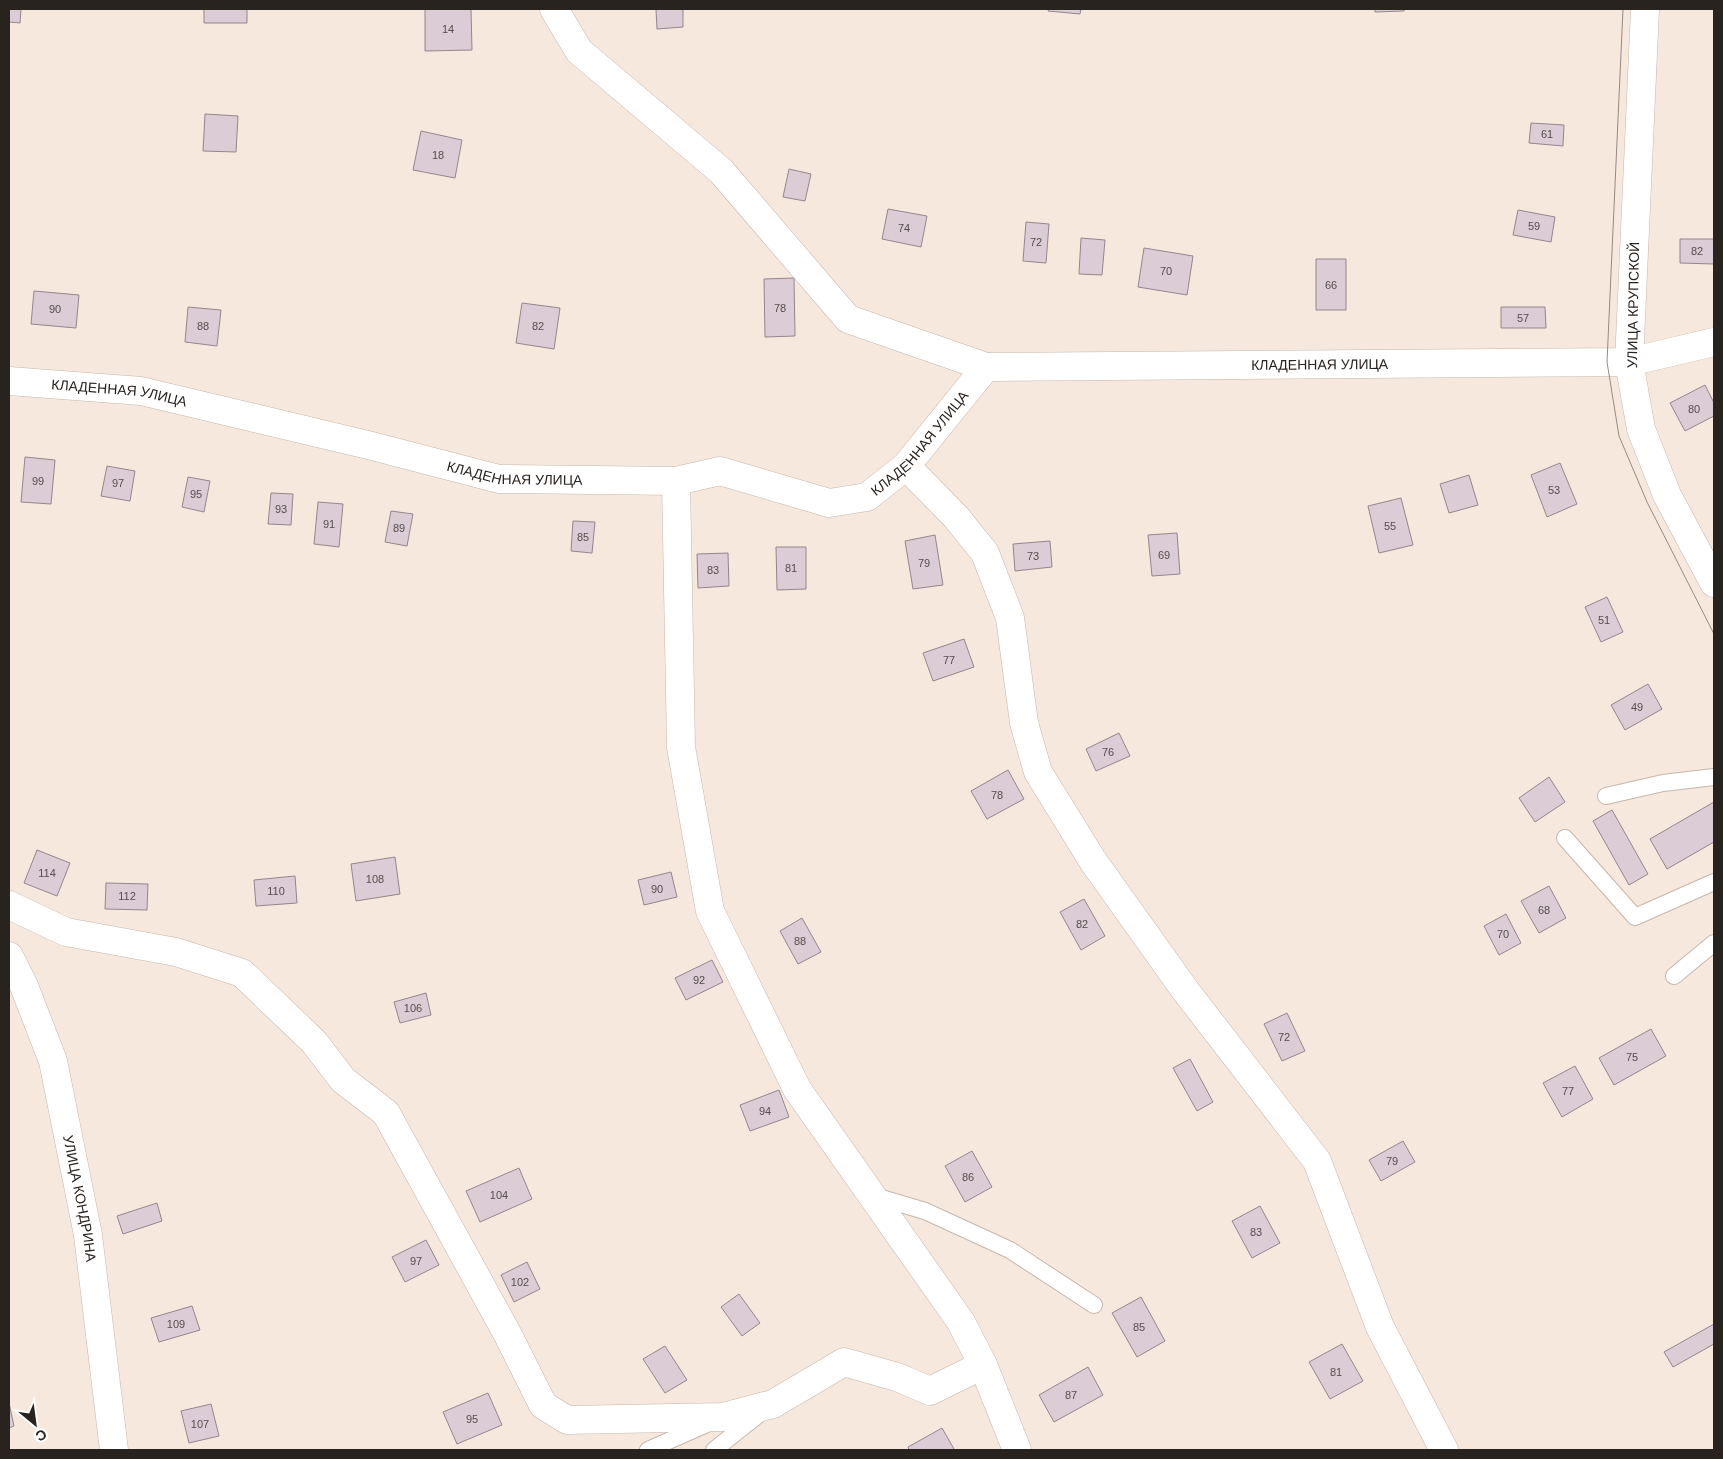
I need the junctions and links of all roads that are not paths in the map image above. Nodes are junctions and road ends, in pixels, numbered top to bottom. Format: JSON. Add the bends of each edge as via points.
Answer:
{"nodes":[{"id":1,"x":554,"y":9,"type":"edge"},
{"id":2,"x":1645,"y":9,"type":"edge"},
{"id":3,"x":1714,"y":342,"type":"edge"},
{"id":4,"x":1629,"y":362,"type":"junction"},
{"id":5,"x":986,"y":367,"type":"junction"},
{"id":6,"x":9,"y":381,"type":"edge"},
{"id":7,"x":906,"y":466,"type":"junction"},
{"id":8,"x":676,"y":481,"type":"junction"},
{"id":9,"x":1714,"y":583,"type":"edge"},
{"id":10,"x":1714,"y":777,"type":"edge"},
{"id":11,"x":1606,"y":796,"type":"dead end"},
{"id":12,"x":1566,"y":838,"type":"dead end"},
{"id":13,"x":1714,"y":882,"type":"edge"},
{"id":14,"x":9,"y":905,"type":"edge"},
{"id":15,"x":1714,"y":943,"type":"edge"},
{"id":16,"x":9,"y":956,"type":"edge"},
{"id":17,"x":1674,"y":976,"type":"dead end"},
{"id":18,"x":871,"y":1195,"type":"junction"},
{"id":19,"x":1094,"y":1305,"type":"dead end"},
{"id":20,"x":983,"y":1364,"type":"junction"},
{"id":21,"x":773,"y":1404,"type":"junction"},
{"id":22,"x":723,"y":1417,"type":"junction"},
{"id":23,"x":114,"y":1450,"type":"edge"},
{"id":24,"x":648,"y":1450,"type":"edge"},
{"id":25,"x":714,"y":1450,"type":"edge"},
{"id":26,"x":1017,"y":1450,"type":"edge"},
{"id":27,"x":1444,"y":1450,"type":"edge"}],
"edges":[{"from":1,"to":5,"type":"street","via":[[580,51],[720,171],[848,319]]},
{"from":2,"to":4,"type":"street","name":"УЛИЦА КРУПСКОЙ"},
{"from":3,"to":4,"type":"street","name":"КЛАДЕННАЯ УЛИЦА"},
{"from":4,"to":5,"type":"street","name":"КЛАДЕННАЯ УЛИЦА"},
{"from":4,"to":9,"type":"street","name":"УЛИЦА КРУПСКОЙ","via":[[1641,429],[1667,495]]},
{"from":5,"to":7,"type":"street","name":"КЛАДЕННАЯ УЛИЦА"},
{"from":6,"to":8,"type":"street","name":"КЛАДЕННАЯ УЛИЦА","via":[[141,391],[499,478]]},
{"from":7,"to":8,"type":"street","name":"КЛАДЕННАЯ УЛИЦА","via":[[867,497],[829,503],[720,471]]},
{"from":7,"to":27,"type":"street","via":[[956,517],[985,553],[1010,618],[1024,724],[1038,772],[1098,869],[1185,990],[1317,1161],[1380,1326]]},
{"from":8,"to":18,"type":"street","via":[[681,747],[710,911],[797,1089]]},
{"from":10,"to":11,"type":"lane","via":[[1663,783]]},
{"from":12,"to":13,"type":"lane","via":[[1635,917]]},
{"from":14,"to":22,"type":"street","via":[[66,932],[176,952],[242,973],[314,1042],[343,1080],[386,1114],[544,1405],[567,1420]]},
{"from":15,"to":17,"type":"lane"},
{"from":16,"to":23,"type":"street","name":"УЛИЦА КОНДРИНА","via":[[53,1061],[88,1234]]},
{"from":18,"to":19,"type":"lane","via":[[925,1211],[1010,1250]]},
{"from":18,"to":20,"type":"street","via":[[960,1322]]},
{"from":20,"to":21,"type":"street","via":[[930,1391],[844,1362]]},
{"from":20,"to":26,"type":"street"},
{"from":21,"to":22,"type":"street"},
{"from":21,"to":25,"type":"lane"},
{"from":22,"to":24,"type":"lane"}]}
